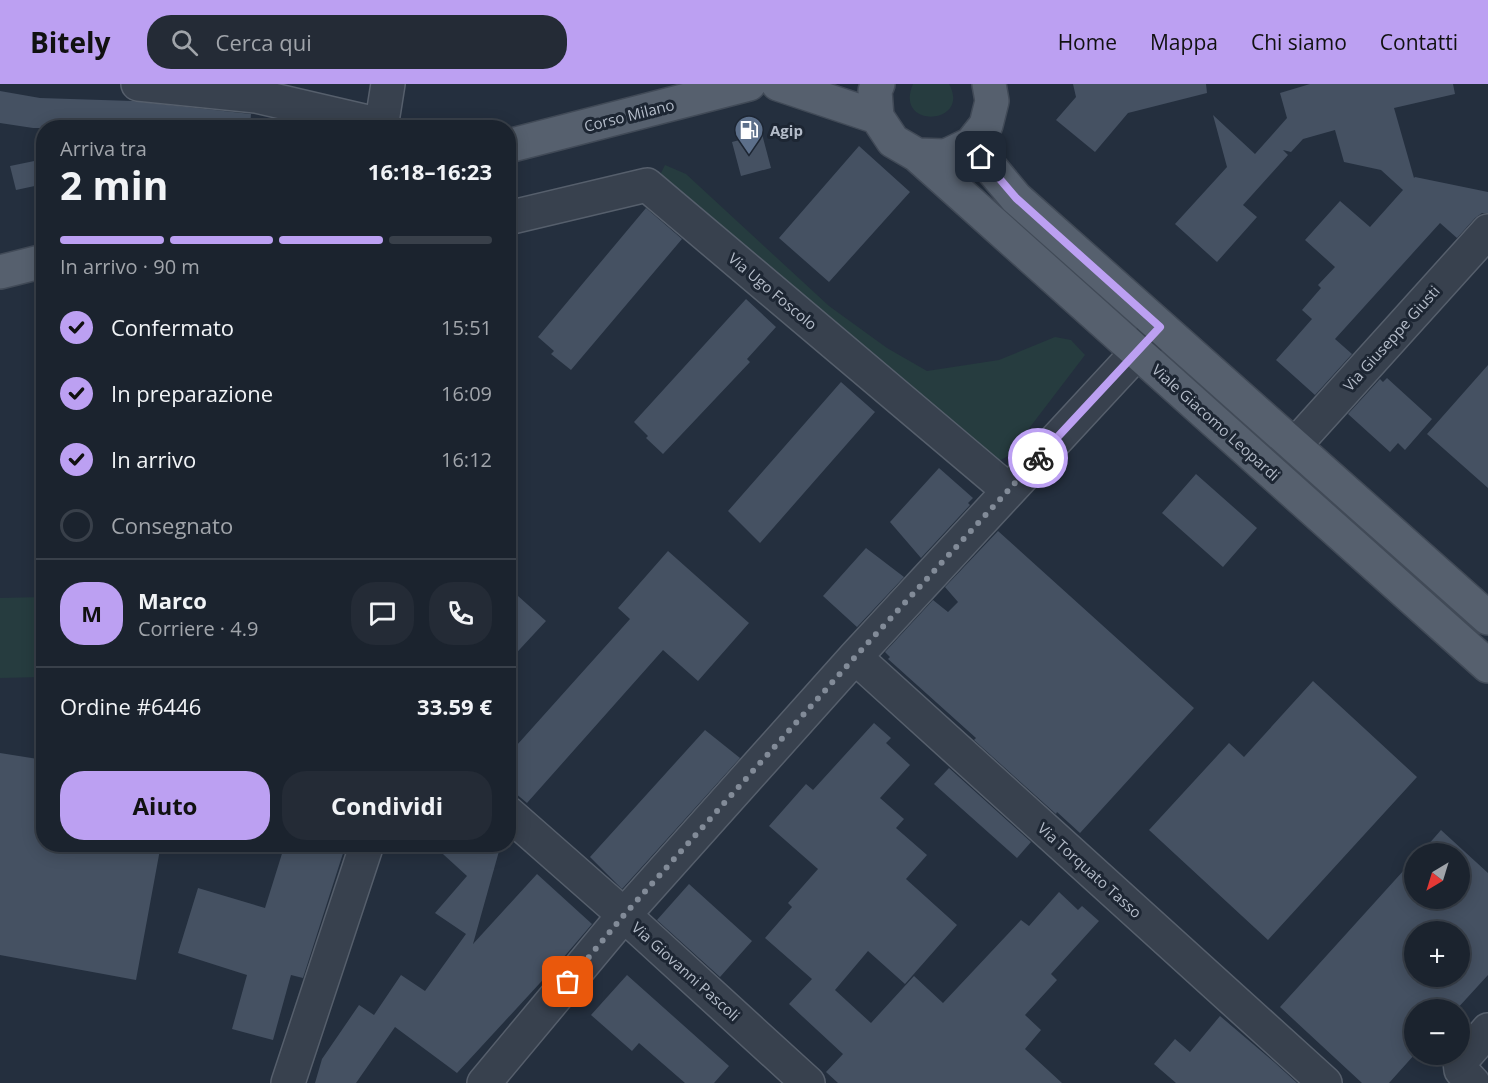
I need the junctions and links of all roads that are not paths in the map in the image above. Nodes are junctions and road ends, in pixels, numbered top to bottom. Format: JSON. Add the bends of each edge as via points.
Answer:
{"nodes":[{"id":1,"x":138,"y":84,"type":"edge"},
{"id":2,"x":388,"y":84,"type":"edge"},
{"id":3,"x":749,"y":84,"type":"edge"},
{"id":4,"x":778,"y":84,"type":"edge"},
{"id":5,"x":878,"y":84,"type":"edge"},
{"id":6,"x":989,"y":84,"type":"edge"},
{"id":7,"x":878,"y":117,"type":"junction"},
{"id":8,"x":356,"y":120,"type":"edge"},
{"id":9,"x":382,"y":120,"type":"edge"},
{"id":10,"x":516,"y":144,"type":"edge"},
{"id":11,"x":971,"y":144,"type":"junction"},
{"id":12,"x":917,"y":155,"type":"junction"},
{"id":13,"x":516,"y":216,"type":"edge"},
{"id":14,"x":1488,"y":231,"type":"edge"},
{"id":15,"x":36,"y":263,"type":"edge"},
{"id":16,"x":0,"y":272,"type":"edge"},
{"id":17,"x":1160,"y":327,"type":"junction"},
{"id":18,"x":1137,"y":351,"type":"junction"},
{"id":19,"x":1295,"y":445,"type":"junction"},
{"id":20,"x":1008,"y":490,"type":"junction"},
{"id":21,"x":1488,"y":618,"type":"edge"},
{"id":22,"x":855,"y":657,"type":"junction"},
{"id":23,"x":1488,"y":666,"type":"edge"},
{"id":24,"x":516,"y":820,"type":"edge"},
{"id":25,"x":364,"y":852,"type":"edge"},
{"id":26,"x":624,"y":915,"type":"junction"},
{"id":27,"x":1488,"y":1030,"type":"edge"},
{"id":28,"x":288,"y":1083,"type":"edge"},
{"id":29,"x":484,"y":1083,"type":"edge"},
{"id":30,"x":808,"y":1083,"type":"edge"},
{"id":31,"x":1325,"y":1083,"type":"edge"},
{"id":32,"x":1473,"y":1083,"type":"edge"}],
"edges":[{"from":1,"to":8,"type":"street","via":[[256,96]]},
{"from":2,"to":9,"type":"street"},
{"from":3,"to":10,"type":"main road","name":"Corso Milano"},
{"from":4,"to":7,"type":"main road"},
{"from":5,"to":7,"type":"main road"},
{"from":6,"to":11,"type":"main road","via":[[992,101],[986,125]]},
{"from":7,"to":12,"type":"main road","via":[[892,141]]},
{"from":11,"to":12,"type":"main road","via":[[946,156]]},
{"from":11,"to":17,"type":"main road","via":[[1016,198]]},
{"from":12,"to":18,"type":"main road","name":"Viale Giacomo Leopardi"},
{"from":13,"to":20,"type":"street","name":"Via Ugo Foscolo","via":[[647,185]]},
{"from":14,"to":19,"type":"street","name":"Via Giuseppe Giusti"},
{"from":15,"to":16,"type":"main road"},
{"from":17,"to":18,"type":"street"},
{"from":17,"to":19,"type":"main road"},
{"from":18,"to":20,"type":"street"},
{"from":18,"to":23,"type":"main road","name":"Viale Giacomo Leopardi"},
{"from":19,"to":21,"type":"main road"},
{"from":20,"to":22,"type":"street"},
{"from":22,"to":26,"type":"street"},
{"from":22,"to":31,"type":"street","name":"Via Torquato Tasso"},
{"from":24,"to":26,"type":"street","name":"Via Giovanni Pascoli"},
{"from":25,"to":28,"type":"street"},
{"from":26,"to":29,"type":"street"},
{"from":26,"to":30,"type":"street","name":"Via Giovanni Pascoli"},
{"from":27,"to":32,"type":"street","via":[[1460,1062],[1461,1070]]}]}
